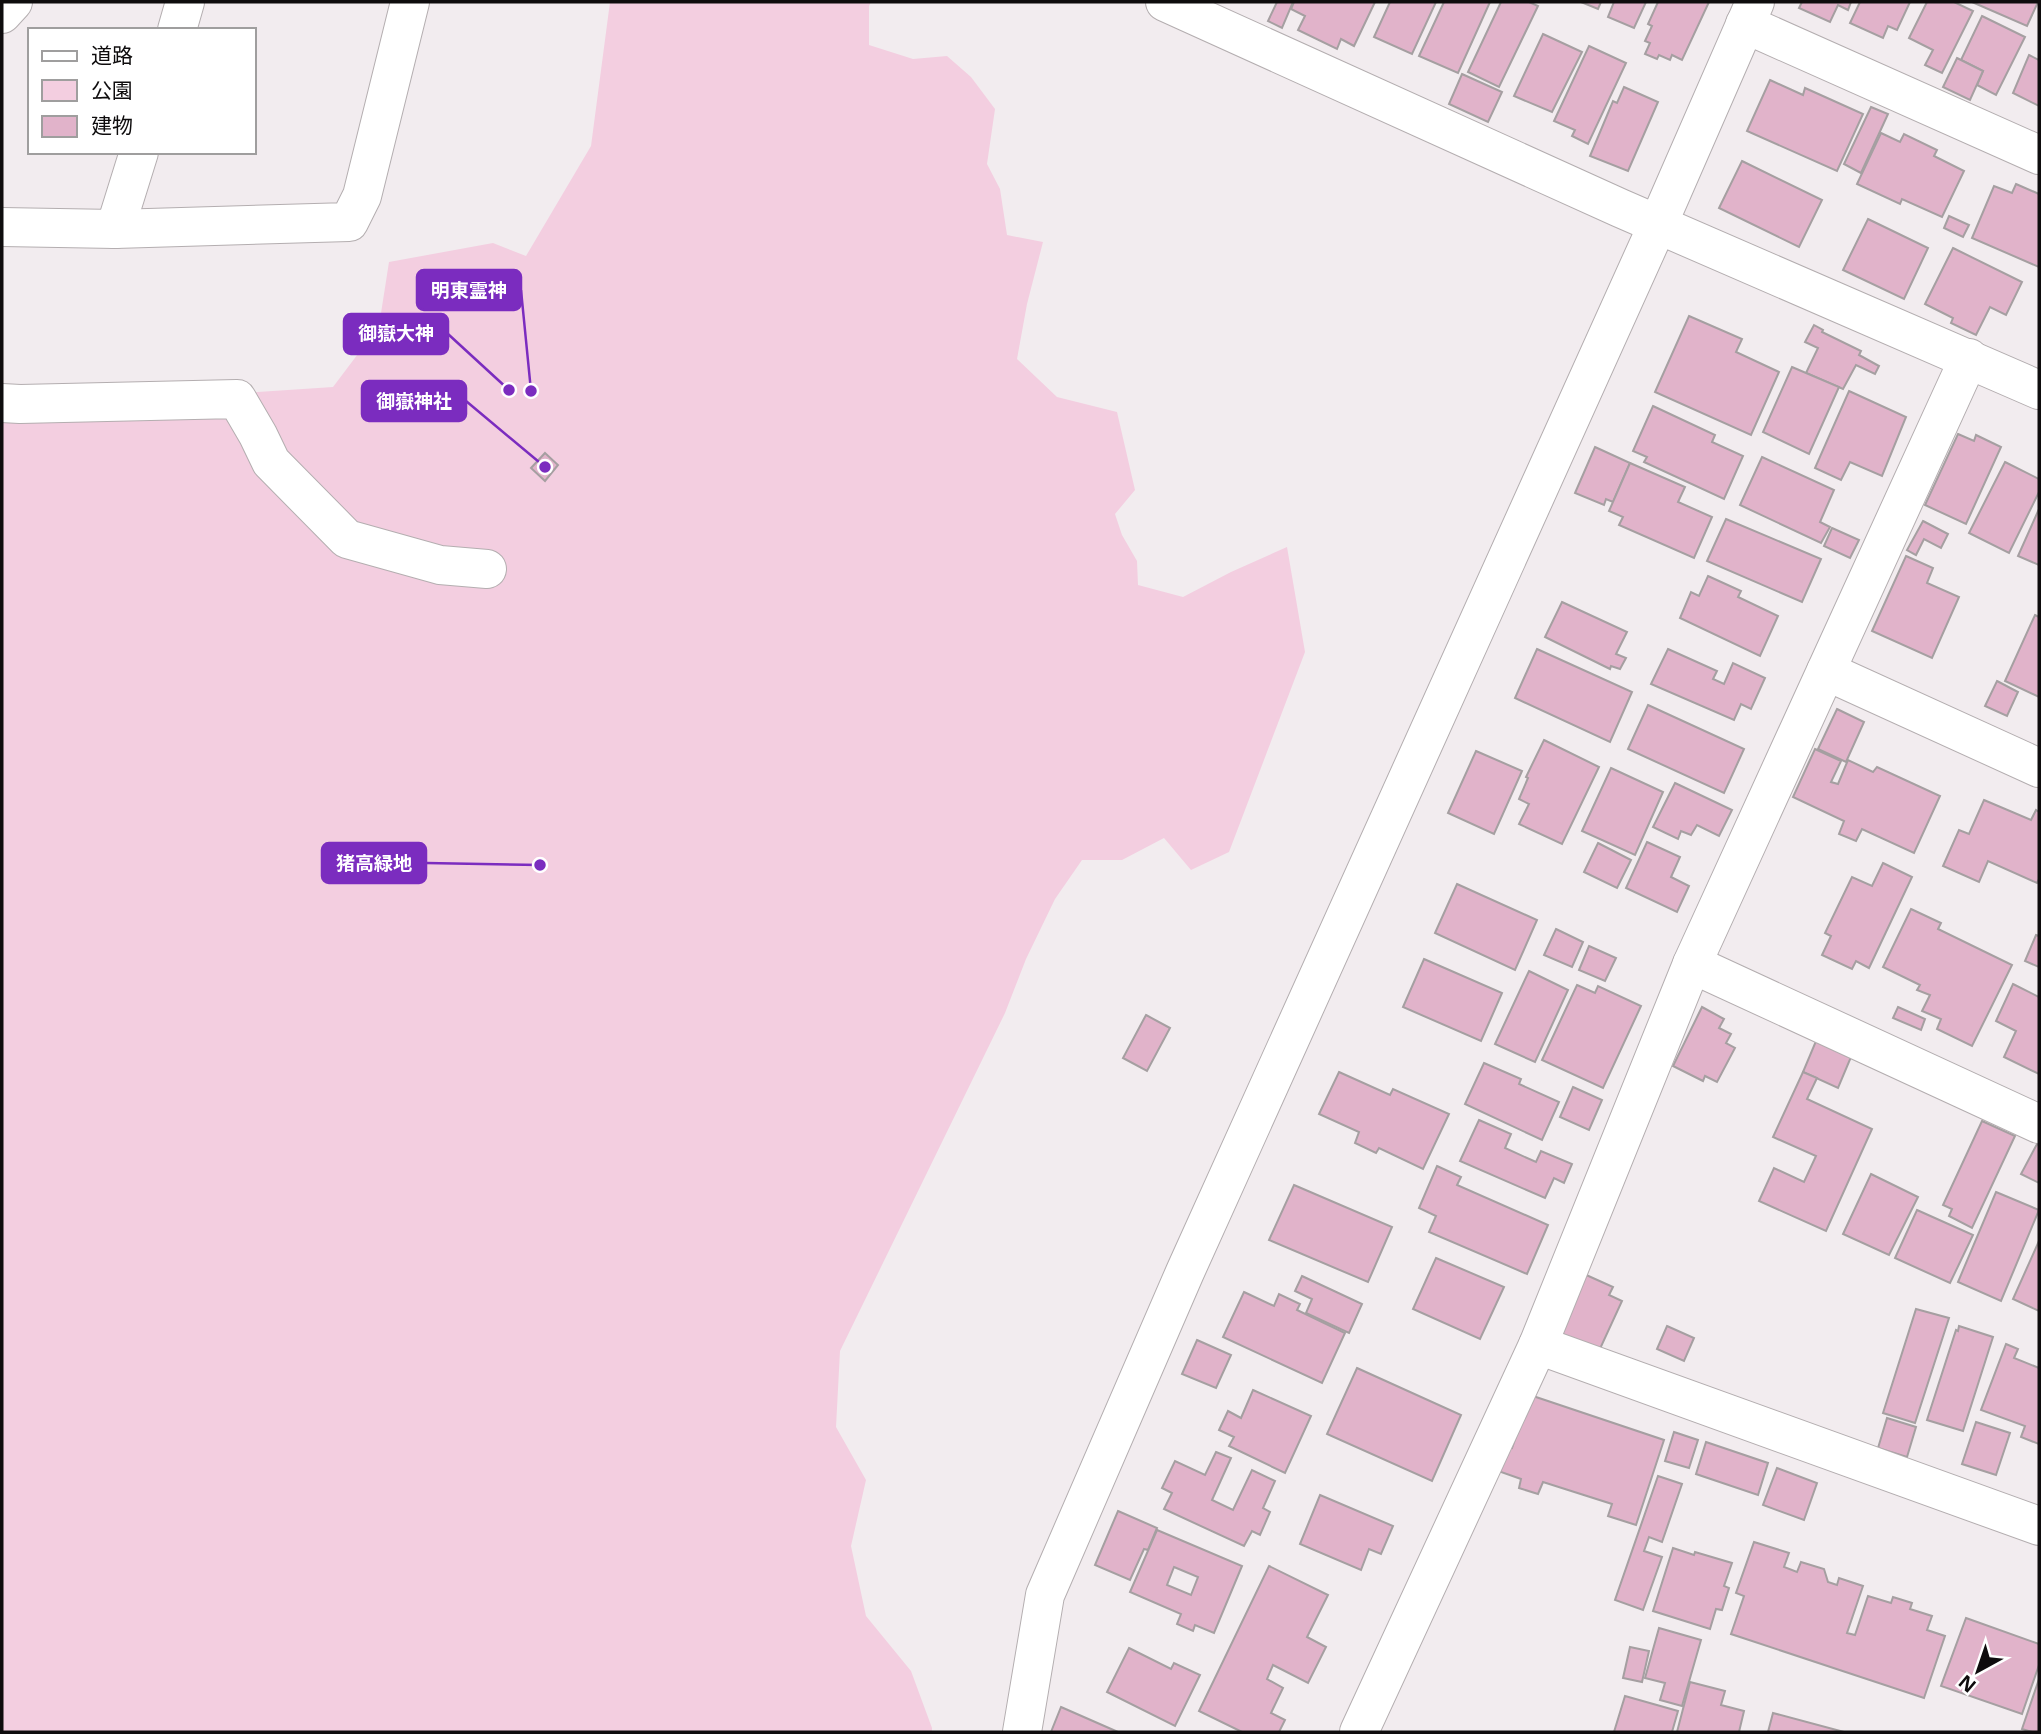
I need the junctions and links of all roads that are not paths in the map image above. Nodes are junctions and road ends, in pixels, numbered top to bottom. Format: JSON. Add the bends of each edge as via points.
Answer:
{"nodes":[{"id":1,"x":13,"y":2,"type":"edge"},
{"id":2,"x":185,"y":2,"type":"edge"},
{"id":3,"x":410,"y":2,"type":"edge"},
{"id":4,"x":1165,"y":2,"type":"edge"},
{"id":5,"x":1750,"y":13,"type":"edge"},
{"id":6,"x":2,"y":14,"type":"edge"},
{"id":7,"x":178,"y":28,"type":"edge"},
{"id":8,"x":138,"y":154,"type":"edge"},
{"id":9,"x":2039,"y":155,"type":"edge"},
{"id":10,"x":1658,"y":224,"type":"junction"},
{"id":11,"x":2,"y":227,"type":"edge"},
{"id":12,"x":116,"y":229,"type":"junction"},
{"id":13,"x":1969,"y":358,"type":"junction"},
{"id":14,"x":2039,"y":390,"type":"edge"},
{"id":15,"x":2,"y":403,"type":"edge"},
{"id":16,"x":487,"y":569,"type":"dead end"},
{"id":17,"x":1826,"y":671,"type":"junction"},
{"id":18,"x":2039,"y":768,"type":"edge"},
{"id":19,"x":1692,"y":964,"type":"junction"},
{"id":20,"x":2039,"y":1124,"type":"edge"},
{"id":21,"x":1538,"y":1345,"type":"junction"},
{"id":22,"x":2039,"y":1526,"type":"edge"},
{"id":23,"x":1022,"y":1732,"type":"edge"},
{"id":24,"x":1359,"y":1732,"type":"edge"}],
"edges":[{"from":1,"to":6,"type":"street"},
{"from":2,"to":7,"type":"street"},
{"from":3,"to":12,"type":"street","via":[[362,196],[349,222]]},
{"from":4,"to":10,"type":"street"},
{"from":5,"to":9,"type":"street"},
{"from":5,"to":10,"type":"street"},
{"from":8,"to":12,"type":"street"},
{"from":10,"to":13,"type":"street"},
{"from":10,"to":23,"type":"street","via":[[1191,1259],[1045,1595]]},
{"from":11,"to":12,"type":"street"},
{"from":13,"to":14,"type":"street"},
{"from":13,"to":17,"type":"street"},
{"from":15,"to":16,"type":"street","via":[[237,399],[271,461],[347,539],[440,565]]},
{"from":17,"to":18,"type":"street"},
{"from":17,"to":19,"type":"street"},
{"from":19,"to":20,"type":"street"},
{"from":19,"to":21,"type":"street"},
{"from":21,"to":22,"type":"street"},
{"from":21,"to":24,"type":"street"}]}
